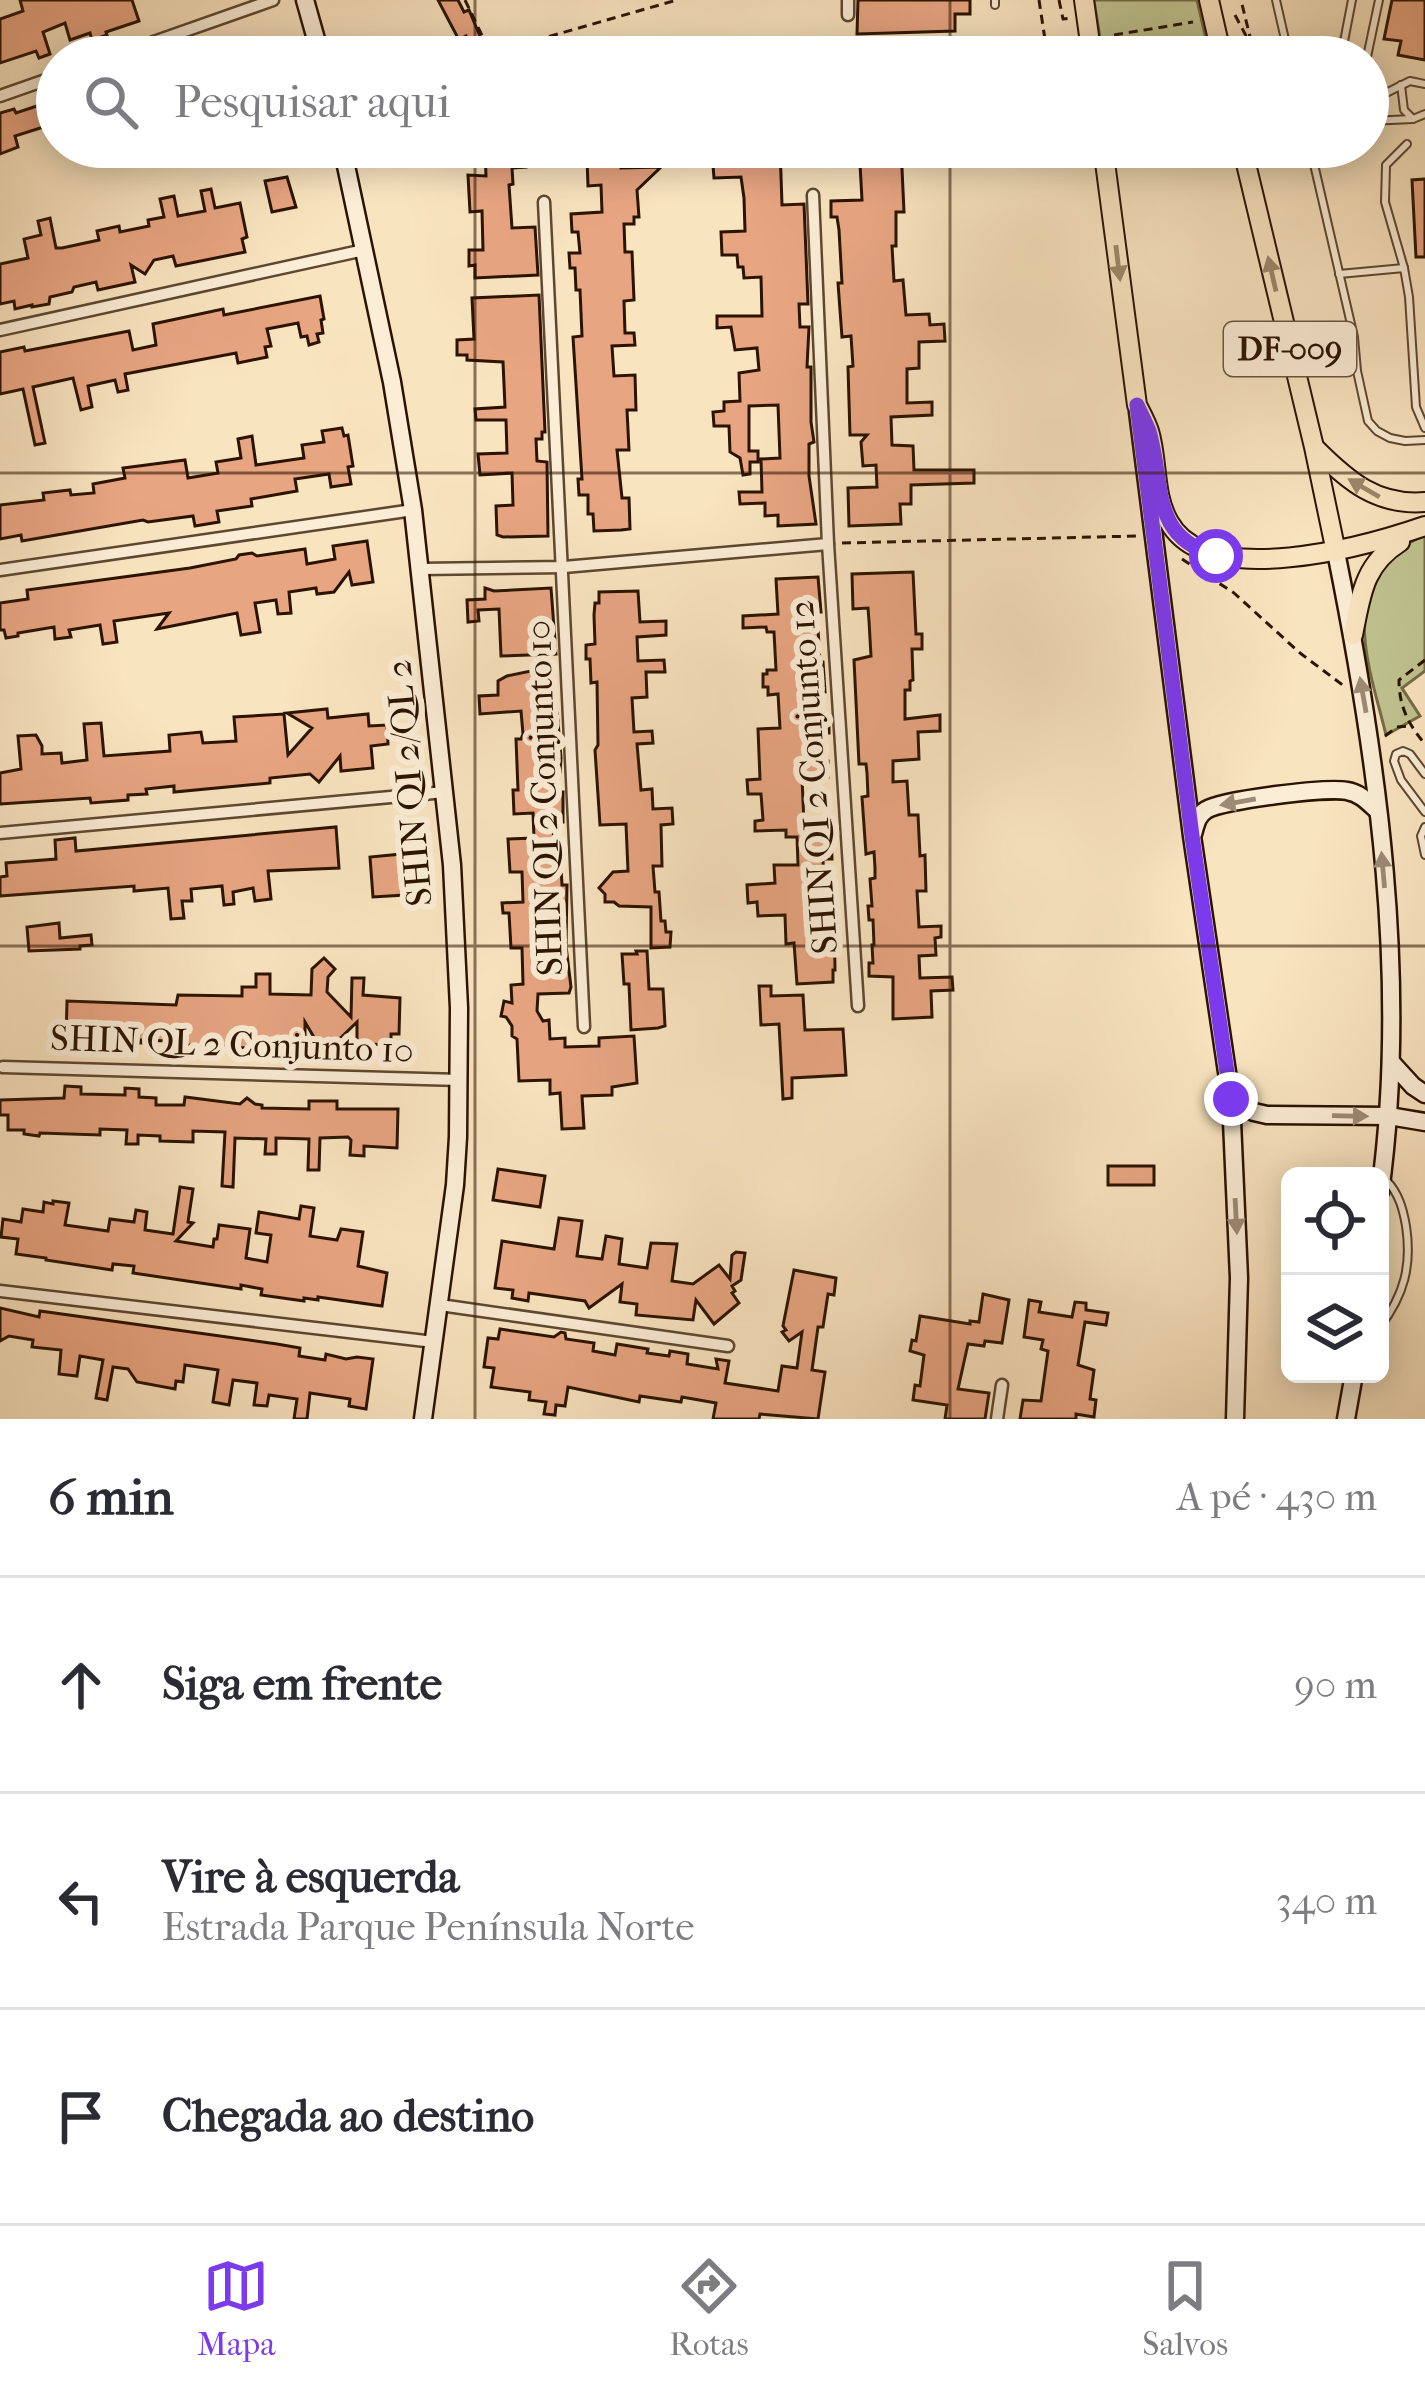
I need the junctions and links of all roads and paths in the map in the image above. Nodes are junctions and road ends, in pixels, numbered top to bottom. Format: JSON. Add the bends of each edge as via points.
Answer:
{"nodes":[{"id":1,"x":273,"y":0,"type":"edge"},
{"id":2,"x":305,"y":0,"type":"edge"},
{"id":3,"x":465,"y":0,"type":"edge"},
{"id":4,"x":676,"y":0,"type":"edge"},
{"id":5,"x":848,"y":0,"type":"edge"},
{"id":6,"x":1040,"y":0,"type":"edge"},
{"id":7,"x":1059,"y":0,"type":"edge"},
{"id":8,"x":1209,"y":0,"type":"edge"},
{"id":9,"x":1241,"y":0,"type":"edge"},
{"id":10,"x":1276,"y":0,"type":"edge"},
{"id":11,"x":1352,"y":0,"type":"edge"},
{"id":12,"x":1379,"y":0,"type":"edge"},
{"id":13,"x":1085,"y":8,"type":"edge"},
{"id":14,"x":848,"y":14,"type":"dead end"},
{"id":15,"x":1234,"y":15,"type":"dead end"},
{"id":16,"x":1193,"y":22,"type":"dead end"},
{"id":17,"x":1114,"y":35,"type":"dead end"},
{"id":18,"x":171,"y":36,"type":"edge"},
{"id":19,"x":315,"y":36,"type":"edge"},
{"id":20,"x":483,"y":36,"type":"edge"},
{"id":21,"x":550,"y":36,"type":"edge"},
{"id":22,"x":1045,"y":36,"type":"edge"},
{"id":23,"x":1217,"y":36,"type":"edge"},
{"id":24,"x":1245,"y":36,"type":"edge"},
{"id":25,"x":1250,"y":36,"type":"edge"},
{"id":26,"x":1284,"y":36,"type":"edge"},
{"id":27,"x":1345,"y":36,"type":"edge"},
{"id":28,"x":1371,"y":36,"type":"edge"},
{"id":29,"x":36,"y":83,"type":"edge"},
{"id":30,"x":1425,"y":84,"type":"edge"},
{"id":31,"x":1401,"y":85,"type":"junction"},
{"id":32,"x":1389,"y":91,"type":"edge"},
{"id":33,"x":0,"y":96,"type":"edge"},
{"id":34,"x":1425,"y":114,"type":"edge"},
{"id":35,"x":1413,"y":118,"type":"junction"},
{"id":36,"x":1389,"y":120,"type":"edge"},
{"id":37,"x":1407,"y":144,"type":"dead end"},
{"id":38,"x":1389,"y":162,"type":"edge"},
{"id":39,"x":346,"y":168,"type":"edge"},
{"id":40,"x":1106,"y":168,"type":"edge"},
{"id":41,"x":1247,"y":168,"type":"edge"},
{"id":42,"x":1315,"y":168,"type":"edge"},
{"id":43,"x":1386,"y":168,"type":"edge"},
{"id":44,"x":813,"y":195,"type":"dead end"},
{"id":45,"x":544,"y":202,"type":"dead end"},
{"id":46,"x":364,"y":250,"type":"junction"},
{"id":47,"x":1404,"y":268,"type":"junction"},
{"id":48,"x":1340,"y":274,"type":"junction"},
{"id":49,"x":0,"y":330,"type":"edge"},
{"id":50,"x":1137,"y":405,"type":"junction"},
{"id":51,"x":1425,"y":428,"type":"edge"},
{"id":52,"x":1425,"y":440,"type":"edge"},
{"id":53,"x":1314,"y":447,"type":"junction"},
{"id":54,"x":1425,"y":502,"type":"edge"},
{"id":55,"x":413,"y":510,"type":"junction"},
{"id":56,"x":1425,"y":526,"type":"edge"},
{"id":57,"x":1154,"y":536,"type":"junction"},
{"id":58,"x":828,"y":544,"type":"junction"},
{"id":59,"x":1336,"y":552,"type":"junction"},
{"id":60,"x":564,"y":567,"type":"junction"},
{"id":61,"x":422,"y":569,"type":"junction"},
{"id":62,"x":0,"y":570,"type":"edge"},
{"id":63,"x":1352,"y":635,"type":"junction"},
{"id":64,"x":1425,"y":660,"type":"edge"},
{"id":65,"x":1364,"y":702,"type":"junction"},
{"id":66,"x":1410,"y":726,"type":"junction"},
{"id":67,"x":1425,"y":744,"type":"edge"},
{"id":68,"x":1371,"y":751,"type":"junction"},
{"id":69,"x":1425,"y":774,"type":"edge"},
{"id":70,"x":446,"y":792,"type":"junction"},
{"id":71,"x":1378,"y":811,"type":"junction"},
{"id":72,"x":1425,"y":812,"type":"edge"},
{"id":73,"x":1425,"y":826,"type":"edge"},
{"id":74,"x":0,"y":833,"type":"edge"},
{"id":75,"x":1192,"y":836,"type":"junction"},
{"id":76,"x":1425,"y":855,"type":"edge"},
{"id":77,"x":858,"y":1006,"type":"dead end"},
{"id":78,"x":584,"y":1027,"type":"dead end"},
{"id":79,"x":1391,"y":1062,"type":"junction"},
{"id":80,"x":3,"y":1067,"type":"edge"},
{"id":81,"x":460,"y":1080,"type":"junction"},
{"id":82,"x":1425,"y":1094,"type":"edge"},
{"id":83,"x":1231,"y":1099,"type":"junction"},
{"id":84,"x":1389,"y":1116,"type":"junction"},
{"id":85,"x":1425,"y":1124,"type":"edge"},
{"id":86,"x":1383,"y":1167,"type":"edge"},
{"id":87,"x":1387,"y":1167,"type":"edge"},
{"id":88,"x":1389,"y":1183,"type":"edge"},
{"id":89,"x":0,"y":1291,"type":"edge"},
{"id":90,"x":440,"y":1305,"type":"junction"},
{"id":91,"x":1389,"y":1315,"type":"edge"},
{"id":92,"x":434,"y":1342,"type":"junction"},
{"id":93,"x":728,"y":1346,"type":"dead end"},
{"id":94,"x":1352,"y":1383,"type":"edge"},
{"id":95,"x":1002,"y":1385,"type":"dead end"},
{"id":96,"x":423,"y":1419,"type":"edge"},
{"id":97,"x":997,"y":1419,"type":"edge"},
{"id":98,"x":1235,"y":1419,"type":"edge"},
{"id":99,"x":1346,"y":1419,"type":"edge"}],
"edges":[{"from":1,"to":18,"type":"street"},
{"from":2,"to":19,"type":"main road"},
{"from":3,"to":20,"type":"path"},
{"from":4,"to":21,"type":"path"},
{"from":5,"to":14,"type":"street"},
{"from":6,"to":22,"type":"path"},
{"from":7,"to":13,"type":"path","via":[[1063,19]]},
{"from":8,"to":23,"type":"main road"},
{"from":9,"to":25,"type":"path"},
{"from":10,"to":26,"type":"lane"},
{"from":11,"to":27,"type":"lane"},
{"from":12,"to":28,"type":"lane"},
{"from":15,"to":24,"type":"path"},
{"from":16,"to":17,"type":"path"},
{"from":29,"to":33,"type":"street"},
{"from":30,"to":31,"type":"lane"},
{"from":31,"to":32,"type":"lane"},
{"from":31,"to":35,"type":"lane"},
{"from":34,"to":35,"type":"lane"},
{"from":35,"to":36,"type":"lane"},
{"from":37,"to":38,"type":"lane"},
{"from":39,"to":46,"type":"main road","name":"SHIN QI 2/QL 2"},
{"from":40,"to":50,"type":"main road","one_way":true},
{"from":53,"to":41,"type":"main road","number":"DF-009","one_way":true},
{"from":42,"to":48,"type":"lane"},
{"from":43,"to":47,"type":"lane","via":[[1385,202]]},
{"from":44,"to":58,"type":"street","name":"SHIN QI 2 Conjunto 12"},
{"from":45,"to":60,"type":"street","name":"SHIN QI 2 Conjunto 10"},
{"from":46,"to":49,"type":"street"},
{"from":46,"to":55,"type":"main road","name":"SHIN QI 2/QL 2"},
{"from":47,"to":48,"type":"lane"},
{"from":47,"to":51,"type":"lane","via":[[1416,407]]},
{"from":48,"to":52,"type":"lane","via":[[1368,421],[1390,438]]},
{"from":50,"to":57,"type":"main road"},
{"from":50,"to":59,"type":"main road","via":[[1167,520],[1191,546],[1216,556]]},
{"from":54,"to":53,"type":"main road","one_way":true,"via":[[1391,502],[1362,490]]},
{"from":53,"to":59,"type":"main road","number":"DF-009"},
{"from":55,"to":61,"type":"main road","name":"SHIN QI 2/QL 2"},
{"from":55,"to":62,"type":"street"},
{"from":56,"to":59,"type":"main road"},
{"from":56,"to":63,"type":"main road","via":[[1374,564]]},
{"from":57,"to":58,"type":"path"},
{"from":57,"to":65,"type":"path"},
{"from":57,"to":75,"type":"main road"},
{"from":58,"to":60,"type":"street"},
{"from":58,"to":77,"type":"street","name":"SHIN QI 2 Conjunto 12"},
{"from":59,"to":63,"type":"main road","number":"DF-009"},
{"from":60,"to":61,"type":"street"},
{"from":60,"to":78,"type":"street","name":"SHIN QI 2 Conjunto 10"},
{"from":61,"to":70,"type":"main road","name":"SHIN QI 2/QL 2"},
{"from":65,"to":63,"type":"main road","number":"DF-009","one_way":true},
{"from":64,"to":66,"type":"path","via":[[1399,680]]},
{"from":65,"to":68,"type":"main road","number":"DF-009"},
{"from":66,"to":67,"type":"path"},
{"from":66,"to":68,"type":"path","via":[[1389,731]]},
{"from":68,"to":71,"type":"main road","number":"DF-009"},
{"from":69,"to":72,"type":"lane","via":[[1410,754],[1396,754],[1401,780]]},
{"from":70,"to":74,"type":"street"},
{"from":70,"to":81,"type":"main road","name":"SHIN QI 2/QL 2"},
{"from":71,"to":75,"type":"main road","one_way":true,"via":[[1342,790],[1273,796],[1213,807],[1197,818]]},
{"from":79,"to":71,"type":"main road","number":"DF-009","one_way":true},
{"from":73,"to":76,"type":"lane"},
{"from":75,"to":83,"type":"main road"},
{"from":79,"to":82,"type":"main road"},
{"from":79,"to":84,"type":"main road","number":"DF-009"},
{"from":80,"to":81,"type":"street","name":"SHIN QL 2 Conjunto 10"},
{"from":81,"to":90,"type":"main road","name":"SHIN QI 2/QL 2"},
{"from":83,"to":84,"type":"main road","one_way":true,"via":[[1267,1115]]},
{"from":83,"to":98,"type":"main road","one_way":true,"via":[[1240,1278]]},
{"from":84,"to":85,"type":"main road"},
{"from":84,"to":86,"type":"main road","number":"DF-009"},
{"from":85,"to":87,"type":"main road","via":[[1405,1132]]},
{"from":88,"to":91,"type":"lane","via":[[1409,1250],[1407,1278]]},
{"from":89,"to":92,"type":"street"},
{"from":90,"to":92,"type":"main road","name":"SHIN QI 2/QL 2"},
{"from":90,"to":93,"type":"street"},
{"from":92,"to":96,"type":"main road","name":"SHIN QI 2/QL 2"},
{"from":94,"to":99,"type":"main road"},
{"from":95,"to":97,"type":"street"}]}
